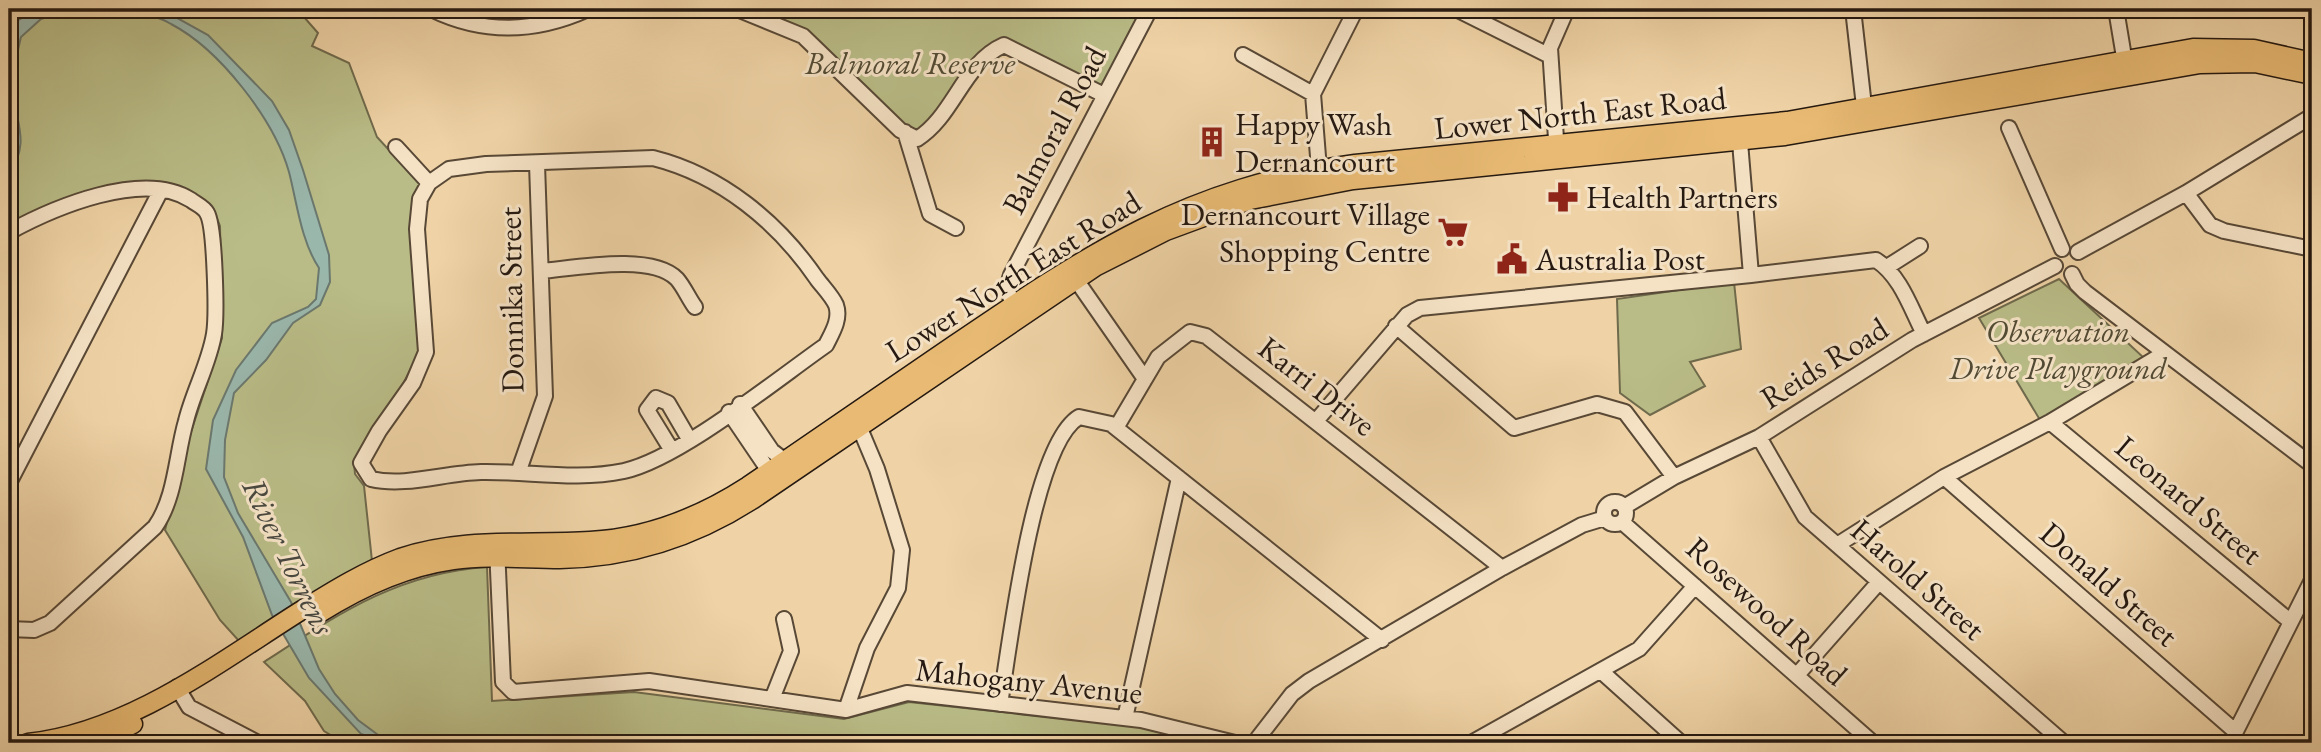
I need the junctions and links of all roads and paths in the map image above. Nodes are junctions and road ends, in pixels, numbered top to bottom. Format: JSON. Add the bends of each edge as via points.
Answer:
{"nodes":[{"id":1,"x":431,"y":9,"type":"edge"},
{"id":2,"x":588,"y":9,"type":"edge"},
{"id":3,"x":737,"y":9,"type":"edge"},
{"id":4,"x":1150,"y":9,"type":"edge"},
{"id":5,"x":1356,"y":9,"type":"edge"},
{"id":6,"x":1456,"y":9,"type":"edge"},
{"id":7,"x":1567,"y":9,"type":"edge"},
{"id":8,"x":1853,"y":9,"type":"edge"},
{"id":9,"x":2116,"y":9,"type":"edge"},
{"id":10,"x":1243,"y":55,"type":"dead end"},
{"id":11,"x":1550,"y":56,"type":"junction"},
{"id":12,"x":2312,"y":62,"type":"edge"},
{"id":13,"x":2126,"y":69,"type":"junction"},
{"id":14,"x":2312,"y":75,"type":"edge"},
{"id":15,"x":1313,"y":94,"type":"junction"},
{"id":16,"x":1104,"y":95,"type":"junction"},
{"id":17,"x":1866,"y":116,"type":"junction"},
{"id":18,"x":2312,"y":116,"type":"edge"},
{"id":19,"x":2009,"y":128,"type":"dead end"},
{"id":20,"x":905,"y":132,"type":"junction"},
{"id":21,"x":1739,"y":134,"type":"junction"},
{"id":22,"x":396,"y":147,"type":"dead end"},
{"id":23,"x":1557,"y":152,"type":"junction"},
{"id":24,"x":537,"y":164,"type":"junction"},
{"id":25,"x":1320,"y":169,"type":"junction"},
{"id":26,"x":429,"y":183,"type":"junction"},
{"id":27,"x":161,"y":190,"type":"junction"},
{"id":28,"x":2186,"y":192,"type":"junction"},
{"id":29,"x":956,"y":228,"type":"dead end"},
{"id":30,"x":9,"y":232,"type":"edge"},
{"id":31,"x":1920,"y":247,"type":"dead end"},
{"id":32,"x":2062,"y":249,"type":"junction"},
{"id":33,"x":2312,"y":249,"type":"edge"},
{"id":34,"x":2078,"y":252,"type":"junction"},
{"id":35,"x":2055,"y":266,"type":"junction"},
{"id":36,"x":1887,"y":267,"type":"junction"},
{"id":37,"x":542,"y":271,"type":"junction"},
{"id":38,"x":1072,"y":274,"type":"junction"},
{"id":39,"x":2072,"y":274,"type":"junction"},
{"id":40,"x":1751,"y":275,"type":"junction"},
{"id":41,"x":695,"y":307,"type":"dead end"},
{"id":42,"x":1015,"y":312,"type":"junction"},
{"id":43,"x":1396,"y":326,"type":"junction"},
{"id":44,"x":1924,"y":334,"type":"junction"},
{"id":45,"x":2163,"y":354,"type":"junction"},
{"id":46,"x":1145,"y":379,"type":"junction"},
{"id":47,"x":735,"y":408,"type":"junction"},
{"id":48,"x":856,"y":420,"type":"junction"},
{"id":49,"x":1316,"y":421,"type":"junction"},
{"id":50,"x":2050,"y":422,"type":"junction"},
{"id":51,"x":1114,"y":426,"type":"junction"},
{"id":52,"x":1759,"y":437,"type":"junction"},
{"id":53,"x":689,"y":439,"type":"junction"},
{"id":54,"x":671,"y":449,"type":"junction"},
{"id":55,"x":2312,"y":465,"type":"edge"},
{"id":56,"x":780,"y":469,"type":"junction"},
{"id":57,"x":518,"y":474,"type":"junction"},
{"id":58,"x":1674,"y":477,"type":"junction"},
{"id":59,"x":1944,"y":477,"type":"junction"},
{"id":60,"x":1179,"y":478,"type":"junction"},
{"id":61,"x":9,"y":483,"type":"edge"},
{"id":62,"x":1623,"y":514,"type":"junction"},
{"id":63,"x":1837,"y":545,"type":"junction"},
{"id":64,"x":497,"y":549,"type":"junction"},
{"id":65,"x":1503,"y":568,"type":"junction"},
{"id":66,"x":2312,"y":580,"type":"edge"},
{"id":67,"x":1879,"y":582,"type":"junction"},
{"id":68,"x":1695,"y":586,"type":"junction"},
{"id":69,"x":784,"y":619,"type":"dead end"},
{"id":70,"x":2291,"y":622,"type":"junction"},
{"id":71,"x":9,"y":629,"type":"edge"},
{"id":72,"x":1382,"y":640,"type":"junction"},
{"id":73,"x":1602,"y":672,"type":"junction"},
{"id":74,"x":1797,"y":675,"type":"junction"},
{"id":75,"x":180,"y":691,"type":"junction"},
{"id":76,"x":772,"y":699,"type":"junction"},
{"id":77,"x":1000,"y":704,"type":"junction"},
{"id":78,"x":846,"y":710,"type":"junction"},
{"id":79,"x":1125,"y":718,"type":"junction"},
{"id":80,"x":231,"y":737,"type":"edge"},
{"id":81,"x":2233,"y":738,"type":"edge"},
{"id":82,"x":98,"y":739,"type":"edge"},
{"id":83,"x":1256,"y":741,"type":"edge"},
{"id":84,"x":28,"y":743,"type":"edge"},
{"id":85,"x":258,"y":743,"type":"edge"},
{"id":86,"x":1235,"y":743,"type":"edge"},
{"id":87,"x":1471,"y":743,"type":"edge"},
{"id":88,"x":1681,"y":743,"type":"edge"},
{"id":89,"x":1873,"y":743,"type":"edge"},
{"id":90,"x":2064,"y":743,"type":"edge"}],
"edges":[{"from":1,"to":2,"type":"street","via":[[502,30],[566,19]]},
{"from":3,"to":20,"type":"street","via":[[803,36]]},
{"from":4,"to":16,"type":"street","name":"Balmoral Road"},
{"from":5,"to":15,"type":"street"},
{"from":6,"to":11,"type":"street"},
{"from":7,"to":11,"type":"street","via":[[1551,40]]},
{"from":8,"to":17,"type":"street"},
{"from":9,"to":13,"type":"street"},
{"from":10,"to":15,"type":"street"},
{"from":11,"to":23,"type":"street"},
{"from":12,"to":13,"type":"main road","name":"Lower North East Road","via":[[2262,50],[2219,47],[2180,50]]},
{"from":13,"to":14,"type":"main road","name":"Lower North East Road","via":[[2227,62]]},
{"from":13,"to":17,"type":"main road","name":"Lower North East Road"},
{"from":15,"to":25,"type":"street"},
{"from":16,"to":20,"type":"street","via":[[1004,45],[986,53],[932,130],[917,139]]},
{"from":16,"to":42,"type":"street","name":"Balmoral Road","via":[[1010,275],[1007,288]]},
{"from":17,"to":21,"type":"main road","name":"Lower North East Road"},
{"from":18,"to":28,"type":"street"},
{"from":19,"to":32,"type":"street"},
{"from":20,"to":29,"type":"street","via":[[930,214]]},
{"from":21,"to":23,"type":"main road","name":"Lower North East Road"},
{"from":21,"to":40,"type":"street"},
{"from":22,"to":26,"type":"street"},
{"from":23,"to":25,"type":"main road","name":"Lower North East Road"},
{"from":23,"to":38,"type":"main road","name":"Lower North East Road","via":[[1273,194],[1166,231]]},
{"from":24,"to":26,"type":"street","via":[[449,169]]},
{"from":24,"to":37,"type":"street","name":"Donnika Street"},
{"from":24,"to":47,"type":"street","via":[[653,158],[679,164],[740,198],[801,255],[836,306],[836,323],[826,345]]},
{"from":25,"to":38,"type":"main road","name":"Lower North East Road","via":[[1253,184],[1188,206],[1122,237]]},
{"from":26,"to":57,"type":"street","via":[[420,199],[417,229],[426,352],[414,383],[361,463],[370,479],[390,483],[442,474]]},
{"from":27,"to":30,"type":"street","via":[[130,189],[44,213]]},
{"from":27,"to":61,"type":"street"},
{"from":27,"to":71,"type":"street","via":[[183,195],[206,211],[213,227],[214,305],[214,335],[186,420],[165,513],[50,623],[34,630]]},
{"from":28,"to":33,"type":"street","via":[[2210,225]]},
{"from":28,"to":34,"type":"street"},
{"from":31,"to":36,"type":"street"},
{"from":32,"to":34,"type":"street"},
{"from":32,"to":35,"type":"street","via":[[2055,256]]},
{"from":34,"to":39,"type":"street","via":[[2080,266]]},
{"from":35,"to":39,"type":"street"},
{"from":35,"to":44,"type":"street","name":"Reids Road"},
{"from":36,"to":40,"type":"street","via":[[1876,260]]},
{"from":36,"to":44,"type":"street"},
{"from":37,"to":41,"type":"street","via":[[627,264],[652,267],[676,278]]},
{"from":37,"to":57,"type":"street","name":"Donnika Street","via":[[545,396]]},
{"from":38,"to":42,"type":"main road","name":"Lower North East Road"},
{"from":38,"to":46,"type":"street"},
{"from":39,"to":45,"type":"street","via":[[2084,292]]},
{"from":40,"to":43,"type":"street","via":[[1420,308]]},
{"from":42,"to":48,"type":"main road","name":"Lower North East Road"},
{"from":43,"to":49,"type":"street"},
{"from":43,"to":58,"type":"street","via":[[1514,428],[1597,404],[1628,413]]},
{"from":44,"to":52,"type":"street","name":"Reids Road"},
{"from":45,"to":50,"type":"street"},
{"from":45,"to":55,"type":"street"},
{"from":46,"to":49,"type":"street","name":"Karri Drive","via":[[1158,357],[1190,332],[1206,336]]},
{"from":46,"to":51,"type":"street","name":"Karri Drive"},
{"from":47,"to":53,"type":"street"},
{"from":47,"to":56,"type":"street"},
{"from":48,"to":56,"type":"main road","name":"Lower North East Road"},
{"from":48,"to":78,"type":"street","via":[[902,550],[898,588],[867,648]]},
{"from":49,"to":65,"type":"street","name":"Karri Drive"},
{"from":50,"to":59,"type":"street"},
{"from":50,"to":70,"type":"street","name":"Leonard Street"},
{"from":51,"to":60,"type":"street"},
{"from":51,"to":77,"type":"street","via":[[1079,417],[1072,421],[1045,471]]},
{"from":52,"to":58,"type":"street","name":"Reids Road"},
{"from":52,"to":63,"type":"street","name":"Harold Street","via":[[1805,517]]},
{"from":53,"to":54,"type":"street"},
{"from":53,"to":54,"type":"street","via":[[668,403],[656,398],[647,410]]},
{"from":54,"to":57,"type":"street","via":[[623,471]]},
{"from":56,"to":64,"type":"main road","name":"Lower North East Road","via":[[714,506],[643,533]]},
{"from":58,"to":62,"type":"street","name":"Reids Road"},
{"from":59,"to":63,"type":"street"},
{"from":59,"to":81,"type":"street","name":"Donald Street"},
{"from":60,"to":72,"type":"street"},
{"from":60,"to":79,"type":"street"},
{"from":62,"to":65,"type":"street","via":[[1612,524],[1605,518],[1582,525]]},
{"from":62,"to":68,"type":"street","name":"Rosewood Road"},
{"from":63,"to":67,"type":"street","name":"Harold Street"},
{"from":64,"to":75,"type":"main road","name":"Lower North East Road","via":[[448,546],[367,572]]},
{"from":64,"to":76,"type":"street","name":"Mahogany Avenue","via":[[503,682],[513,692],[649,681]]},
{"from":65,"to":72,"type":"street"},
{"from":66,"to":70,"type":"street"},
{"from":67,"to":74,"type":"street"},
{"from":67,"to":90,"type":"street","name":"Harold Street"},
{"from":68,"to":73,"type":"street","via":[[1639,649]]},
{"from":68,"to":74,"type":"street","name":"Rosewood Road"},
{"from":69,"to":76,"type":"street","via":[[791,651]]},
{"from":70,"to":81,"type":"street"},
{"from":72,"to":83,"type":"street","via":[[1292,694]]},
{"from":73,"to":87,"type":"street"},
{"from":73,"to":88,"type":"street"},
{"from":74,"to":89,"type":"street","name":"Rosewood Road"},
{"from":75,"to":80,"type":"street","via":[[189,707]]},
{"from":75,"to":82,"type":"main road","name":"Lower North East Road","via":[[135,712]]},
{"from":76,"to":78,"type":"street","name":"Mahogany Avenue"},
{"from":77,"to":78,"type":"street","name":"Mahogany Avenue","via":[[907,693]]},
{"from":77,"to":79,"type":"street","name":"Mahogany Avenue"},
{"from":79,"to":86,"type":"street","name":"Mahogany Avenue"},
{"from":80,"to":85,"type":"street"},
{"from":82,"to":84,"type":"main road","name":"Lower North East Road"}]}
